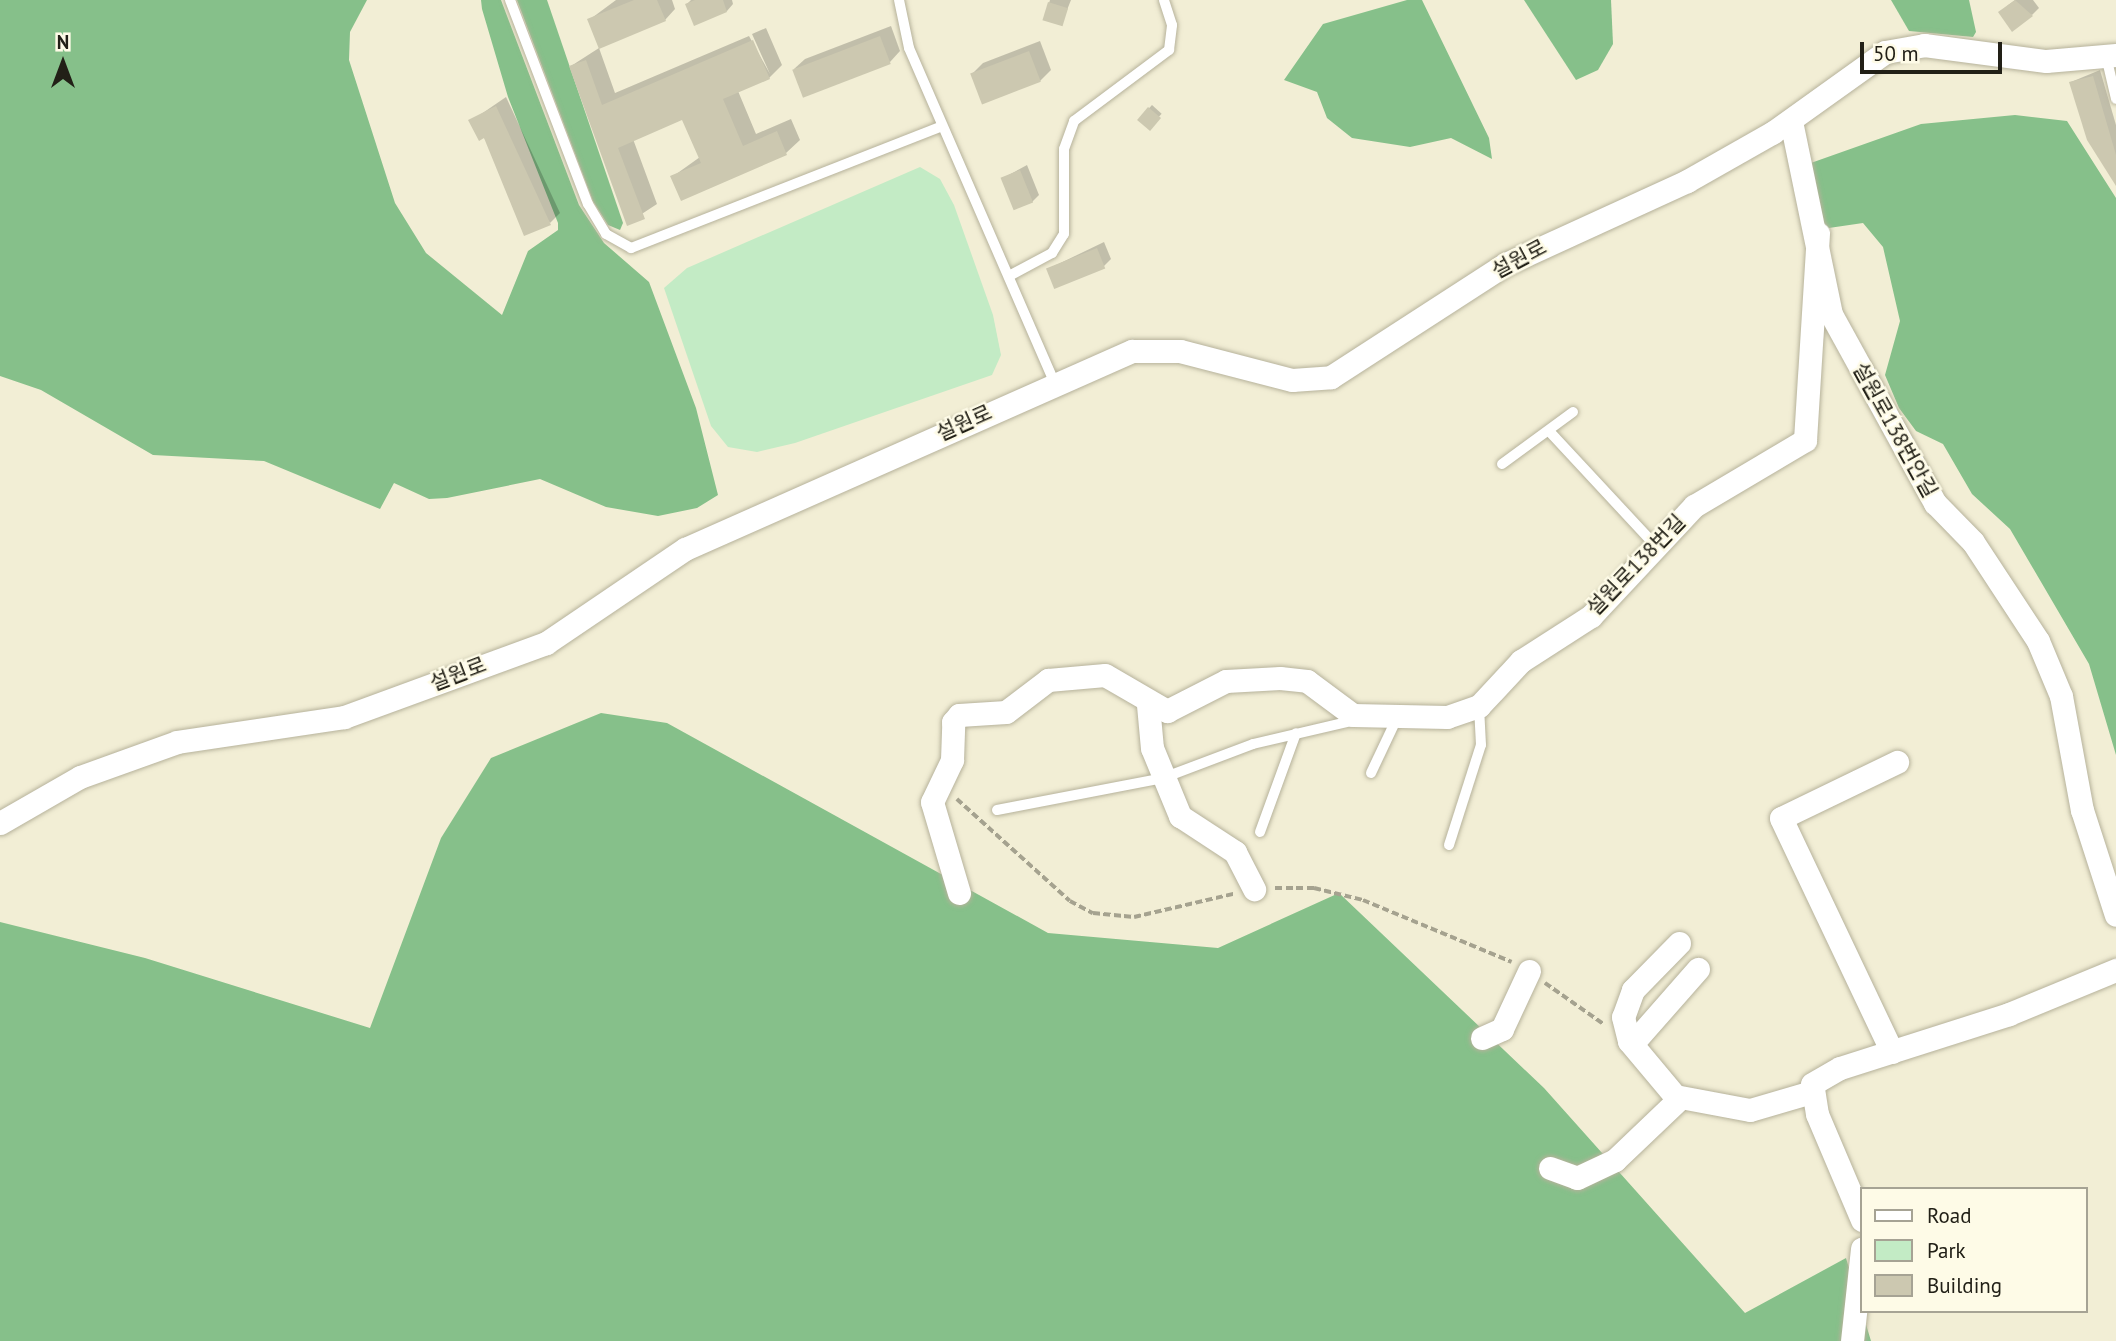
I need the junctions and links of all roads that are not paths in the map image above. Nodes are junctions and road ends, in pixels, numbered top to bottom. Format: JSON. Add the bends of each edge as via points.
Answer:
{"nodes":[{"id":1,"x":510,"y":0,"type":"edge"},
{"id":2,"x":899,"y":0,"type":"edge"},
{"id":3,"x":1164,"y":0,"type":"edge"},
{"id":4,"x":2111,"y":56,"type":"edge"},
{"id":5,"x":2116,"y":99,"type":"edge"},
{"id":6,"x":1790,"y":121,"type":"junction"},
{"id":7,"x":942,"y":126,"type":"junction"},
{"id":8,"x":1818,"y":233,"type":"junction"},
{"id":9,"x":1009,"y":276,"type":"junction"},
{"id":10,"x":1055,"y":383,"type":"junction"},
{"id":11,"x":1573,"y":412,"type":"dead end"},
{"id":12,"x":1549,"y":431,"type":"junction"},
{"id":13,"x":1502,"y":464,"type":"dead end"},
{"id":14,"x":1656,"y":546,"type":"junction"},
{"id":15,"x":1148,"y":705,"type":"junction"},
{"id":16,"x":1479,"y":706,"type":"junction"},
{"id":17,"x":1372,"y":717,"type":"junction"},
{"id":18,"x":1397,"y":718,"type":"junction"},
{"id":19,"x":1296,"y":733,"type":"junction"},
{"id":20,"x":1896,"y":762,"type":"dead end"},
{"id":21,"x":1371,"y":773,"type":"dead end"},
{"id":22,"x":1163,"y":778,"type":"junction"},
{"id":23,"x":997,"y":810,"type":"dead end"},
{"id":24,"x":0,"y":823,"type":"edge"},
{"id":25,"x":1260,"y":832,"type":"dead end"},
{"id":26,"x":1449,"y":845,"type":"dead end"},
{"id":27,"x":1254,"y":889,"type":"road end"},
{"id":28,"x":958,"y":893,"type":"dead end"},
{"id":29,"x":2116,"y":915,"type":"edge"},
{"id":30,"x":1679,"y":943,"type":"dead end"},
{"id":31,"x":1698,"y":970,"type":"dead end"},
{"id":32,"x":2116,"y":970,"type":"edge"},
{"id":33,"x":1529,"y":971,"type":"road end"},
{"id":34,"x":1482,"y":1038,"type":"dead end"},
{"id":35,"x":1632,"y":1044,"type":"junction"},
{"id":36,"x":1892,"y":1052,"type":"junction"},
{"id":37,"x":1811,"y":1092,"type":"junction"},
{"id":38,"x":1680,"y":1098,"type":"junction"},
{"id":39,"x":1550,"y":1168,"type":"dead end"},
{"id":40,"x":1860,"y":1215,"type":"edge"},
{"id":41,"x":1860,"y":1267,"type":"edge"},
{"id":42,"x":1852,"y":1341,"type":"edge"}],
"edges":[{"from":1,"to":7,"type":"lane","via":[[588,204],[606,234],[631,248]]},
{"from":2,"to":7,"type":"lane","via":[[909,48]]},
{"from":3,"to":9,"type":"lane","via":[[1172,25],[1169,50],[1081,111],[1067,134],[1059,245]]},
{"from":4,"to":5,"type":"lane"},
{"from":4,"to":6,"type":"street","name":"설원로","via":[[2046,61],[1906,46],[1868,61]]},
{"from":6,"to":8,"type":"street","name":"설원로138번안길"},
{"from":6,"to":10,"type":"street","name":"설원로","via":[[1686,181],[1506,264],[1331,377],[1292,380],[1158,349],[1132,351]]},
{"from":7,"to":9,"type":"lane"},
{"from":8,"to":14,"type":"street","name":"설원로138번길","via":[[1805,440],[1694,506]]},
{"from":8,"to":29,"type":"street","name":"설원로138번안길","via":[[1831,314],[1935,503],[1973,542],[2038,640],[2061,696],[2082,810]]},
{"from":9,"to":10,"type":"lane"},
{"from":10,"to":24,"type":"street","name":"설원로","via":[[685,549],[545,643],[344,718],[177,742],[80,777]]},
{"from":11,"to":12,"type":"lane"},
{"from":12,"to":13,"type":"lane"},
{"from":12,"to":14,"type":"lane"},
{"from":14,"to":16,"type":"street","name":"설원로138번길","via":[[1591,616],[1521,661]]},
{"from":15,"to":17,"type":"street","name":"설원로138번길","via":[[1167,711],[1226,681],[1295,678],[1340,709]]},
{"from":15,"to":22,"type":"street"},
{"from":15,"to":28,"type":"street","via":[[1132,686],[1105,675],[1048,680],[1006,712],[956,718],[951,760],[932,803]]},
{"from":16,"to":18,"type":"street","name":"설원로138번길","via":[[1447,717]]},
{"from":16,"to":26,"type":"lane","via":[[1480,745]]},
{"from":17,"to":18,"type":"street","name":"설원로138번길"},
{"from":17,"to":19,"type":"lane"},
{"from":18,"to":21,"type":"lane"},
{"from":19,"to":22,"type":"lane"},
{"from":19,"to":25,"type":"lane"},
{"from":20,"to":36,"type":"street","via":[[1781,818]]},
{"from":22,"to":23,"type":"lane"},
{"from":22,"to":27,"type":"street","via":[[1180,816],[1235,852]]},
{"from":30,"to":35,"type":"street","via":[[1627,1001],[1624,1027]]},
{"from":31,"to":35,"type":"street"},
{"from":32,"to":36,"type":"street"},
{"from":33,"to":34,"type":"street","via":[[1502,1029]]},
{"from":35,"to":38,"type":"street"},
{"from":36,"to":37,"type":"street","via":[[1840,1068],[1818,1079]]},
{"from":37,"to":38,"type":"street","via":[[1750,1110]]},
{"from":37,"to":40,"type":"street"},
{"from":38,"to":39,"type":"street","via":[[1615,1160],[1577,1178]]},
{"from":41,"to":42,"type":"street"}]}
